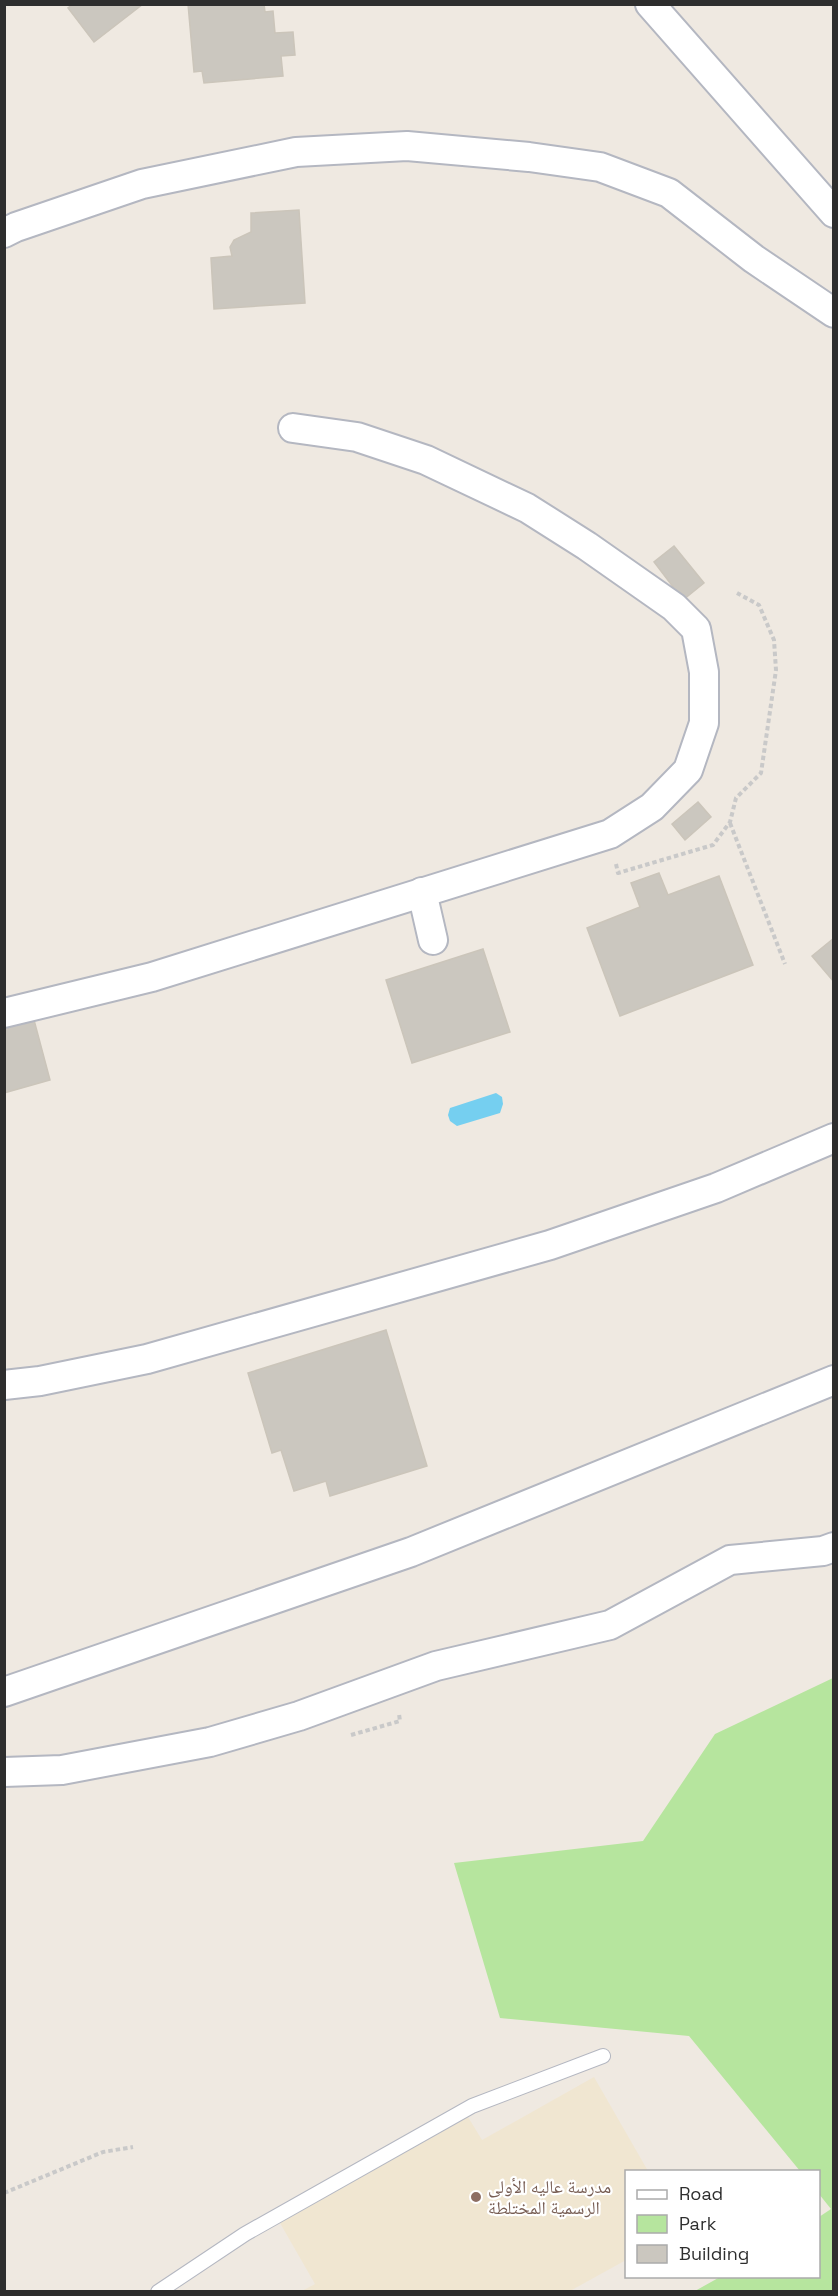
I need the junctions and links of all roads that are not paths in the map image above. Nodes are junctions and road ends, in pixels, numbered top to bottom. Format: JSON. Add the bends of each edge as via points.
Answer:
{"nodes":[{"id":1,"x":650,"y":4,"type":"edge"},
{"id":2,"x":834,"y":213,"type":"edge"},
{"id":3,"x":4,"y":233,"type":"edge"},
{"id":4,"x":834,"y":313,"type":"edge"},
{"id":5,"x":293,"y":428,"type":"dead end"},
{"id":6,"x":422,"y":891,"type":"junction"},
{"id":7,"x":433,"y":940,"type":"dead end"},
{"id":8,"x":4,"y":1013,"type":"edge"},
{"id":9,"x":834,"y":1138,"type":"edge"},
{"id":10,"x":834,"y":1380,"type":"edge"},
{"id":11,"x":4,"y":1385,"type":"edge"},
{"id":12,"x":834,"y":1547,"type":"edge"},
{"id":13,"x":4,"y":1692,"type":"edge"},
{"id":14,"x":4,"y":1772,"type":"edge"},
{"id":15,"x":603,"y":2056,"type":"dead end"},
{"id":16,"x":158,"y":2292,"type":"edge"}],
"edges":[{"from":1,"to":2,"type":"street"},
{"from":3,"to":4,"type":"street","via":[[142,184],[296,152],[406,146],[529,157],[600,167],[669,193],[754,259]]},
{"from":5,"to":6,"type":"street","via":[[357,437],[426,460],[527,508],[674,607],[696,629],[704,672],[704,723],[688,770],[652,807],[610,834]]},
{"from":6,"to":7,"type":"street"},
{"from":6,"to":8,"type":"street","via":[[152,977]]},
{"from":9,"to":11,"type":"street","via":[[716,1188],[550,1245],[147,1359]]},
{"from":10,"to":13,"type":"street","via":[[411,1552]]},
{"from":12,"to":14,"type":"street","via":[[730,1560],[610,1625],[436,1666],[299,1716],[210,1742],[62,1770]]},
{"from":15,"to":16,"type":"lane","via":[[472,2106],[245,2234]]}]}
